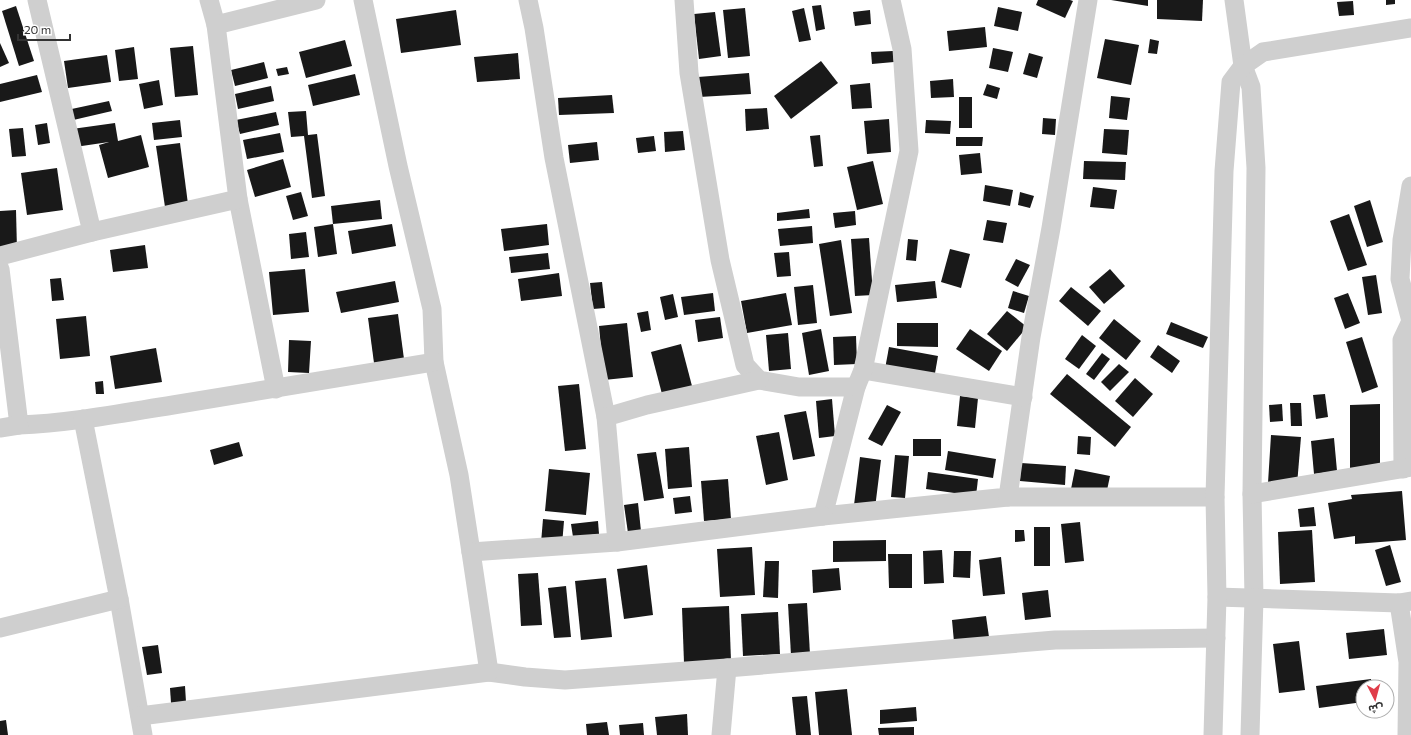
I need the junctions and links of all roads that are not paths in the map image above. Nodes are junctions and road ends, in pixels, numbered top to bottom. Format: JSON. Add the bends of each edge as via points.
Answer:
{"nodes":[{"id":1,"x":37,"y":0,"type":"edge"},
{"id":2,"x":209,"y":0,"type":"edge"},
{"id":3,"x":316,"y":0,"type":"edge"},
{"id":4,"x":363,"y":0,"type":"edge"},
{"id":5,"x":528,"y":0,"type":"edge"},
{"id":6,"x":684,"y":0,"type":"edge"},
{"id":7,"x":891,"y":0,"type":"edge"},
{"id":8,"x":1088,"y":0,"type":"edge"},
{"id":9,"x":1234,"y":0,"type":"edge"},
{"id":10,"x":216,"y":25,"type":"junction"},
{"id":11,"x":1411,"y":28,"type":"edge"},
{"id":12,"x":1243,"y":66,"type":"junction"},
{"id":13,"x":1411,"y":186,"type":"edge"},
{"id":14,"x":238,"y":199,"type":"junction"},
{"id":15,"x":92,"y":232,"type":"junction"},
{"id":16,"x":0,"y":256,"type":"edge"},
{"id":17,"x":0,"y":269,"type":"edge"},
{"id":18,"x":1411,"y":321,"type":"edge"},
{"id":19,"x":434,"y":362,"type":"junction"},
{"id":20,"x":859,"y":379,"type":"junction"},
{"id":21,"x":759,"y":380,"type":"junction"},
{"id":22,"x":276,"y":389,"type":"junction"},
{"id":23,"x":1023,"y":397,"type":"junction"},
{"id":24,"x":606,"y":417,"type":"junction"},
{"id":25,"x":84,"y":419,"type":"junction"},
{"id":26,"x":20,"y":425,"type":"junction"},
{"id":27,"x":0,"y":428,"type":"edge"},
{"id":28,"x":1407,"y":468,"type":"edge"},
{"id":29,"x":1252,"y":494,"type":"junction"},
{"id":30,"x":1008,"y":497,"type":"junction"},
{"id":31,"x":1215,"y":497,"type":"junction"},
{"id":32,"x":823,"y":516,"type":"junction"},
{"id":33,"x":617,"y":542,"type":"junction"},
{"id":34,"x":471,"y":552,"type":"junction"},
{"id":35,"x":1217,"y":597,"type":"junction"},
{"id":36,"x":1254,"y":598,"type":"junction"},
{"id":37,"x":119,"y":599,"type":"junction"},
{"id":38,"x":1405,"y":602,"type":"edge"},
{"id":39,"x":0,"y":628,"type":"edge"},
{"id":40,"x":1216,"y":638,"type":"junction"},
{"id":41,"x":727,"y":668,"type":"junction"},
{"id":42,"x":489,"y":672,"type":"junction"},
{"id":43,"x":140,"y":716,"type":"junction"},
{"id":44,"x":143,"y":735,"type":"edge"},
{"id":45,"x":721,"y":735,"type":"edge"},
{"id":46,"x":1213,"y":735,"type":"edge"},
{"id":47,"x":1250,"y":735,"type":"edge"},
{"id":48,"x":1407,"y":735,"type":"edge"}],
"edges":[{"from":1,"to":15,"type":"street"},
{"from":2,"to":10,"type":"street"},
{"from":3,"to":10,"type":"street"},
{"from":4,"to":19,"type":"street","via":[[398,166],[432,309]]},
{"from":5,"to":24,"type":"street","via":[[554,158]]},
{"from":6,"to":21,"type":"street","via":[[689,73],[720,260],[745,365]]},
{"from":7,"to":20,"type":"street","via":[[902,49],[909,151]]},
{"from":8,"to":23,"type":"street"},
{"from":9,"to":12,"type":"street"},
{"from":10,"to":14,"type":"street"},
{"from":11,"to":12,"type":"street","via":[[1263,52]]},
{"from":12,"to":29,"type":"street","via":[[1251,87],[1256,168]]},
{"from":12,"to":31,"type":"street","via":[[1231,82],[1224,171]]},
{"from":13,"to":18,"type":"street","via":[[1402,240],[1400,279]]},
{"from":14,"to":15,"type":"street"},
{"from":14,"to":22,"type":"street"},
{"from":15,"to":16,"type":"street"},
{"from":17,"to":26,"type":"street"},
{"from":18,"to":28,"type":"street","via":[[1402,340]]},
{"from":19,"to":22,"type":"street"},
{"from":19,"to":34,"type":"street","via":[[459,475]]},
{"from":20,"to":21,"type":"street","via":[[799,387]]},
{"from":20,"to":23,"type":"street"},
{"from":20,"to":32,"type":"street"},
{"from":21,"to":24,"type":"street","via":[[647,405]]},
{"from":22,"to":25,"type":"street"},
{"from":23,"to":30,"type":"street"},
{"from":24,"to":33,"type":"street"},
{"from":25,"to":26,"type":"street"},
{"from":25,"to":37,"type":"street"},
{"from":26,"to":27,"type":"street"},
{"from":28,"to":29,"type":"street"},
{"from":29,"to":36,"type":"street"},
{"from":30,"to":31,"type":"street"},
{"from":30,"to":32,"type":"street"},
{"from":31,"to":35,"type":"street"},
{"from":32,"to":33,"type":"street"},
{"from":33,"to":34,"type":"street"},
{"from":34,"to":42,"type":"street"},
{"from":35,"to":36,"type":"street"},
{"from":35,"to":40,"type":"street"},
{"from":36,"to":38,"type":"street"},
{"from":36,"to":47,"type":"street"},
{"from":37,"to":39,"type":"street"},
{"from":37,"to":43,"type":"street"},
{"from":38,"to":48,"type":"street","via":[[1408,662]]},
{"from":40,"to":41,"type":"street","via":[[1056,640]]},
{"from":40,"to":46,"type":"street"},
{"from":41,"to":42,"type":"street","via":[[565,680]]},
{"from":41,"to":45,"type":"street"},
{"from":42,"to":43,"type":"street"},
{"from":43,"to":44,"type":"street"}]}
